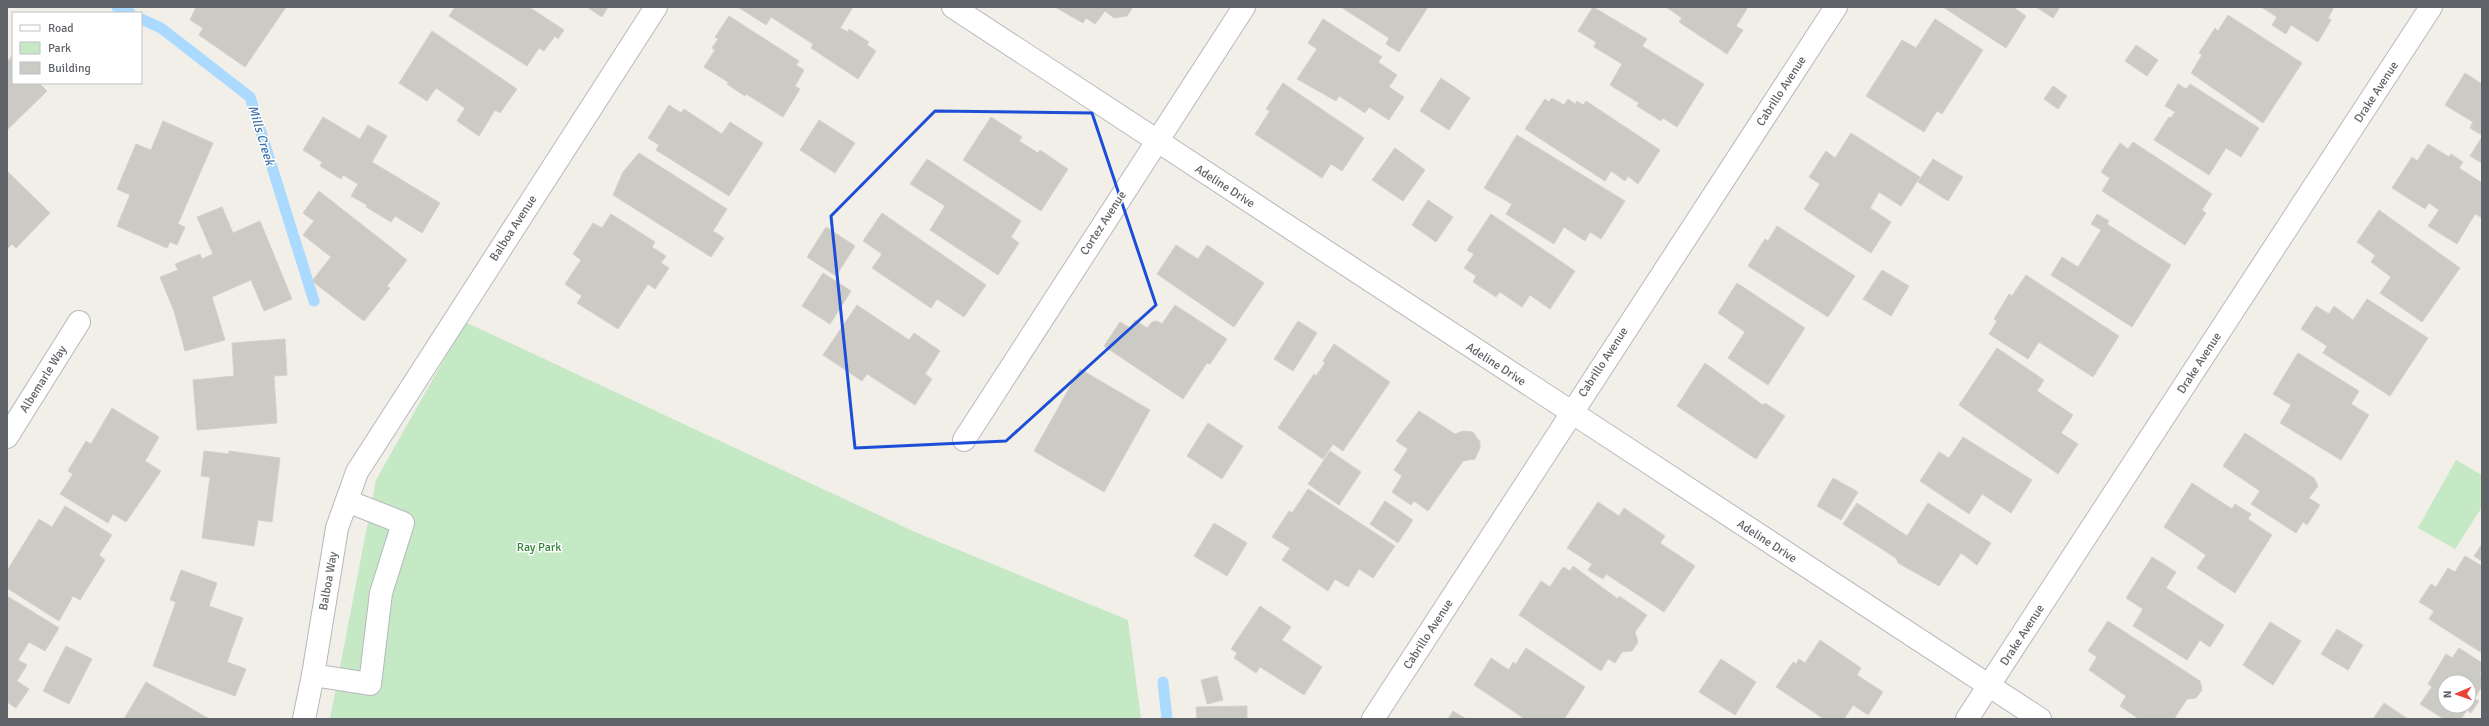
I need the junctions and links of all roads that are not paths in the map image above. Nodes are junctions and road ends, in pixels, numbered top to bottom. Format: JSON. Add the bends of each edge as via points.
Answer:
{"nodes":[{"id":1,"x":656,"y":7,"type":"edge"},
{"id":2,"x":953,"y":7,"type":"edge"},
{"id":3,"x":1244,"y":7,"type":"edge"},
{"id":4,"x":1836,"y":7,"type":"edge"},
{"id":5,"x":2431,"y":7,"type":"edge"},
{"id":6,"x":1157,"y":141,"type":"junction"},
{"id":7,"x":79,"y":322,"type":"dead end"},
{"id":8,"x":1571,"y":413,"type":"junction"},
{"id":9,"x":7,"y":437,"type":"edge"},
{"id":10,"x":964,"y":440,"type":"dead end"},
{"id":11,"x":370,"y":449,"type":"joint"},
{"id":12,"x":347,"y":501,"type":"junction"},
{"id":13,"x":313,"y":675,"type":"junction"},
{"id":14,"x":1989,"y":685,"type":"junction"},
{"id":15,"x":304,"y":719,"type":"edge"},
{"id":16,"x":1373,"y":719,"type":"edge"},
{"id":17,"x":1967,"y":719,"type":"edge"},
{"id":18,"x":2040,"y":719,"type":"edge"}],
"edges":[{"from":1,"to":11,"type":"street","name":"Balboa Avenue"},
{"from":2,"to":6,"type":"street","name":"Adeline Drive"},
{"from":3,"to":6,"type":"street","name":"Cortez Avenue"},
{"from":4,"to":8,"type":"street","name":"Cabrillo Avenue"},
{"from":5,"to":14,"type":"street","name":"Drake Avenue"},
{"from":6,"to":8,"type":"street","name":"Adeline Drive"},
{"from":6,"to":10,"type":"street","name":"Cortez Avenue"},
{"from":7,"to":9,"type":"street","name":"Albemarle Way"},
{"from":8,"to":14,"type":"street","name":"Adeline Drive"},
{"from":8,"to":16,"type":"street","name":"Cabrillo Avenue"},
{"from":11,"to":12,"type":"street","name":"Balboa Way","via":[[357,472]]},
{"from":12,"to":13,"type":"street","name":"Balboa Way","via":[[334,542]]},
{"from":12,"to":13,"type":"street","via":[[403,523],[381,594],[370,684]]},
{"from":13,"to":15,"type":"street","name":"Balboa Way"},
{"from":14,"to":17,"type":"street","name":"Drake Avenue"},
{"from":14,"to":18,"type":"street","name":"Adeline Drive"}]}
